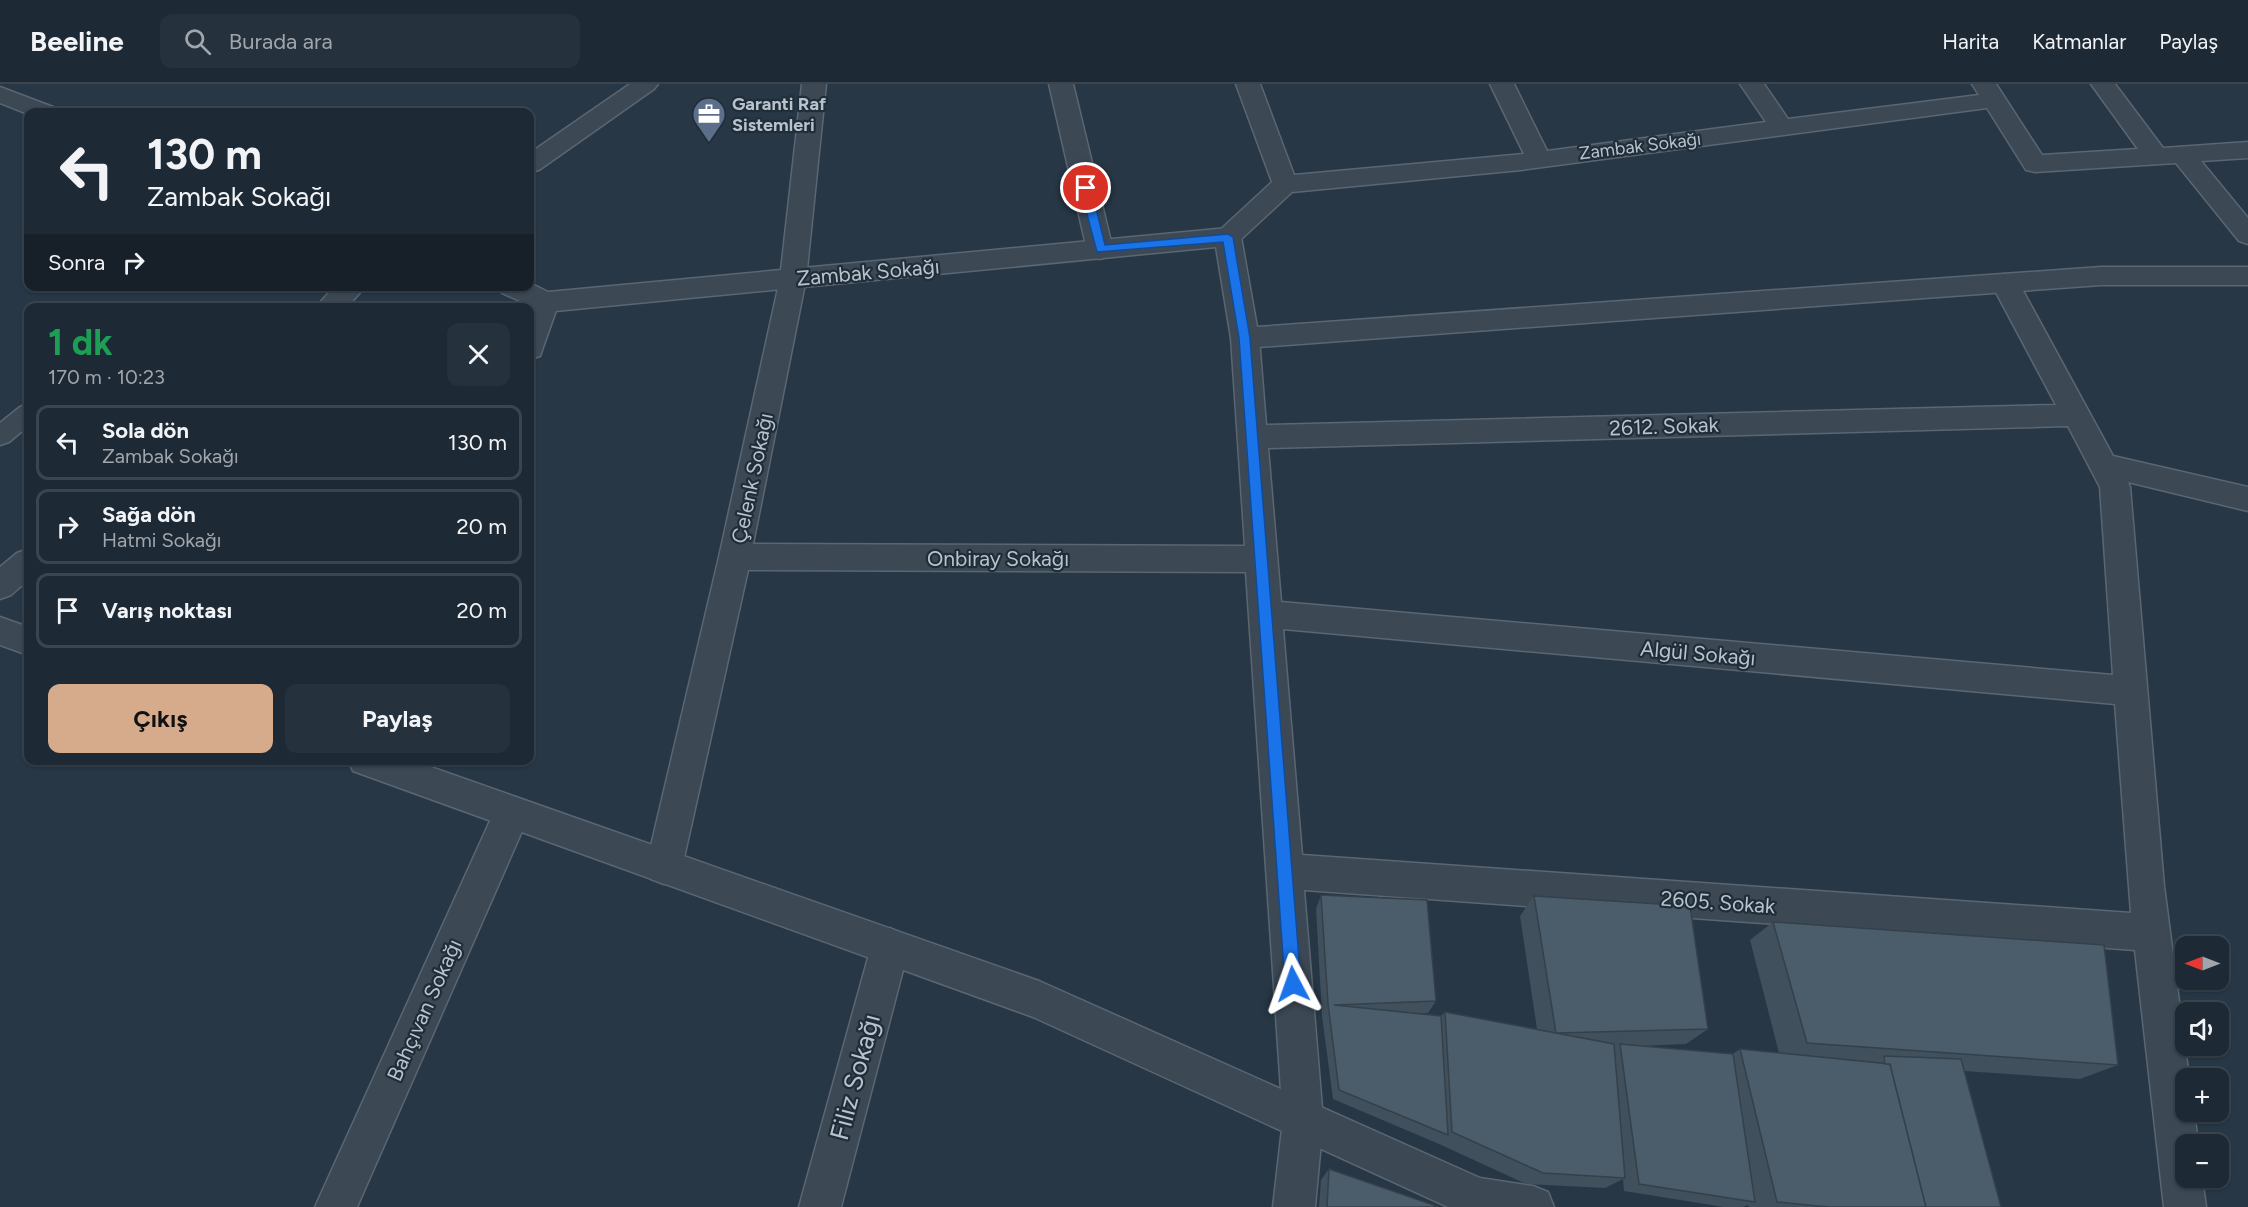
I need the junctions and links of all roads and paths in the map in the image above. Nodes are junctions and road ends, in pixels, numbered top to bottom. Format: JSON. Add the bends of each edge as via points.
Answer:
{"nodes":[{"id":1,"x":645,"y":84,"type":"edge"},
{"id":2,"x":814,"y":84,"type":"edge"},
{"id":3,"x":1061,"y":84,"type":"edge"},
{"id":4,"x":1248,"y":84,"type":"edge"},
{"id":5,"x":1502,"y":84,"type":"edge"},
{"id":6,"x":1752,"y":84,"type":"edge"},
{"id":7,"x":2103,"y":84,"type":"edge"},
{"id":8,"x":1989,"y":92,"type":"edge"},
{"id":9,"x":0,"y":94,"type":"edge"},
{"id":10,"x":34,"y":108,"type":"edge"},
{"id":11,"x":1782,"y":128,"type":"junction"},
{"id":12,"x":2248,"y":150,"type":"edge"},
{"id":13,"x":2182,"y":154,"type":"junction"},
{"id":14,"x":2156,"y":156,"type":"junction"},
{"id":15,"x":1539,"y":159,"type":"junction"},
{"id":16,"x":534,"y":161,"type":"edge"},
{"id":17,"x":1284,"y":184,"type":"junction"},
{"id":18,"x":2248,"y":235,"type":"edge"},
{"id":19,"x":1228,"y":237,"type":"junction"},
{"id":20,"x":1100,"y":250,"type":"junction"},
{"id":21,"x":2248,"y":276,"type":"edge"},
{"id":22,"x":793,"y":279,"type":"junction"},
{"id":23,"x":2005,"y":283,"type":"junction"},
{"id":24,"x":347,"y":291,"type":"edge"},
{"id":25,"x":522,"y":291,"type":"edge"},
{"id":26,"x":545,"y":302,"type":"junction"},
{"id":27,"x":334,"y":303,"type":"edge"},
{"id":28,"x":534,"y":336,"type":"edge"},
{"id":29,"x":1245,"y":338,"type":"junction"},
{"id":30,"x":24,"y":416,"type":"edge"},
{"id":31,"x":2076,"y":416,"type":"junction"},
{"id":32,"x":0,"y":436,"type":"edge"},
{"id":33,"x":1252,"y":437,"type":"junction"},
{"id":34,"x":2103,"y":465,"type":"junction"},
{"id":35,"x":2248,"y":499,"type":"edge"},
{"id":36,"x":735,"y":557,"type":"junction"},
{"id":37,"x":1261,"y":559,"type":"junction"},
{"id":38,"x":24,"y":565,"type":"edge"},
{"id":39,"x":0,"y":586,"type":"edge"},
{"id":40,"x":1265,"y":614,"type":"junction"},
{"id":41,"x":0,"y":631,"type":"edge"},
{"id":42,"x":24,"y":640,"type":"edge"},
{"id":43,"x":2131,"y":691,"type":"junction"},
{"id":44,"x":387,"y":765,"type":"edge"},
{"id":45,"x":512,"y":813,"type":"junction"},
{"id":46,"x":664,"y":867,"type":"junction"},
{"id":47,"x":1284,"y":870,"type":"junction"},
{"id":48,"x":2151,"y":933,"type":"junction"},
{"id":49,"x":890,"y":947,"type":"junction"},
{"id":50,"x":1303,"y":1120,"type":"junction"},
{"id":51,"x":1507,"y":1205,"type":"edge"},
{"id":52,"x":336,"y":1207,"type":"edge"},
{"id":53,"x":820,"y":1207,"type":"edge"},
{"id":54,"x":1294,"y":1207,"type":"edge"},
{"id":55,"x":2185,"y":1207,"type":"edge"}],
"edges":[{"from":1,"to":16,"type":"street"},
{"from":2,"to":22,"type":"street","name":"Çelenk Sokağı"},
{"from":3,"to":20,"type":"street"},
{"from":4,"to":17,"type":"street"},
{"from":5,"to":15,"type":"street"},
{"from":6,"to":11,"type":"street"},
{"from":7,"to":14,"type":"street"},
{"from":8,"to":11,"type":"street","name":"Zambak Sokağı"},
{"from":8,"to":14,"type":"street","via":[[2035,164]]},
{"from":9,"to":10,"type":"street"},
{"from":11,"to":15,"type":"street","name":"Zambak Sokağı"},
{"from":12,"to":13,"type":"street"},
{"from":13,"to":14,"type":"street"},
{"from":13,"to":18,"type":"street"},
{"from":15,"to":17,"type":"street","name":"Zambak Sokağı"},
{"from":17,"to":19,"type":"street"},
{"from":19,"to":20,"type":"street","name":"Zambak Sokağı"},
{"from":19,"to":29,"type":"street"},
{"from":20,"to":22,"type":"street","name":"Zambak Sokağı"},
{"from":21,"to":23,"type":"street","via":[[2101,276]]},
{"from":22,"to":26,"type":"street","name":"Zambak Sokağı"},
{"from":22,"to":36,"type":"street","name":"Çelenk Sokağı"},
{"from":23,"to":29,"type":"street"},
{"from":23,"to":31,"type":"street"},
{"from":24,"to":27,"type":"street"},
{"from":25,"to":26,"type":"street"},
{"from":26,"to":28,"type":"street"},
{"from":29,"to":33,"type":"street"},
{"from":30,"to":32,"type":"lane"},
{"from":31,"to":33,"type":"street","name":"2612. Sokak"},
{"from":31,"to":34,"type":"street"},
{"from":33,"to":37,"type":"street"},
{"from":34,"to":35,"type":"street"},
{"from":34,"to":43,"type":"street","via":[[2115,487]]},
{"from":36,"to":37,"type":"street","name":"Onbiray Sokağı"},
{"from":36,"to":46,"type":"street","name":"Çelenk Sokağı"},
{"from":37,"to":40,"type":"street"},
{"from":38,"to":39,"type":"street"},
{"from":40,"to":43,"type":"street","name":"Algül Sokağı"},
{"from":40,"to":47,"type":"street"},
{"from":41,"to":42,"type":"street"},
{"from":43,"to":48,"type":"street"},
{"from":44,"to":45,"type":"street"},
{"from":45,"to":46,"type":"street"},
{"from":45,"to":52,"type":"street","name":"Bahçıvan Sokağı"},
{"from":46,"to":49,"type":"street"},
{"from":47,"to":48,"type":"street","name":"2605. Sokak"},
{"from":47,"to":50,"type":"street"},
{"from":48,"to":55,"type":"street"},
{"from":49,"to":50,"type":"street","via":[[1039,1000]]},
{"from":49,"to":53,"type":"street","name":"Filiz Sokağı"},
{"from":50,"to":51,"type":"street","via":[[1478,1199]]},
{"from":50,"to":54,"type":"street"}]}
